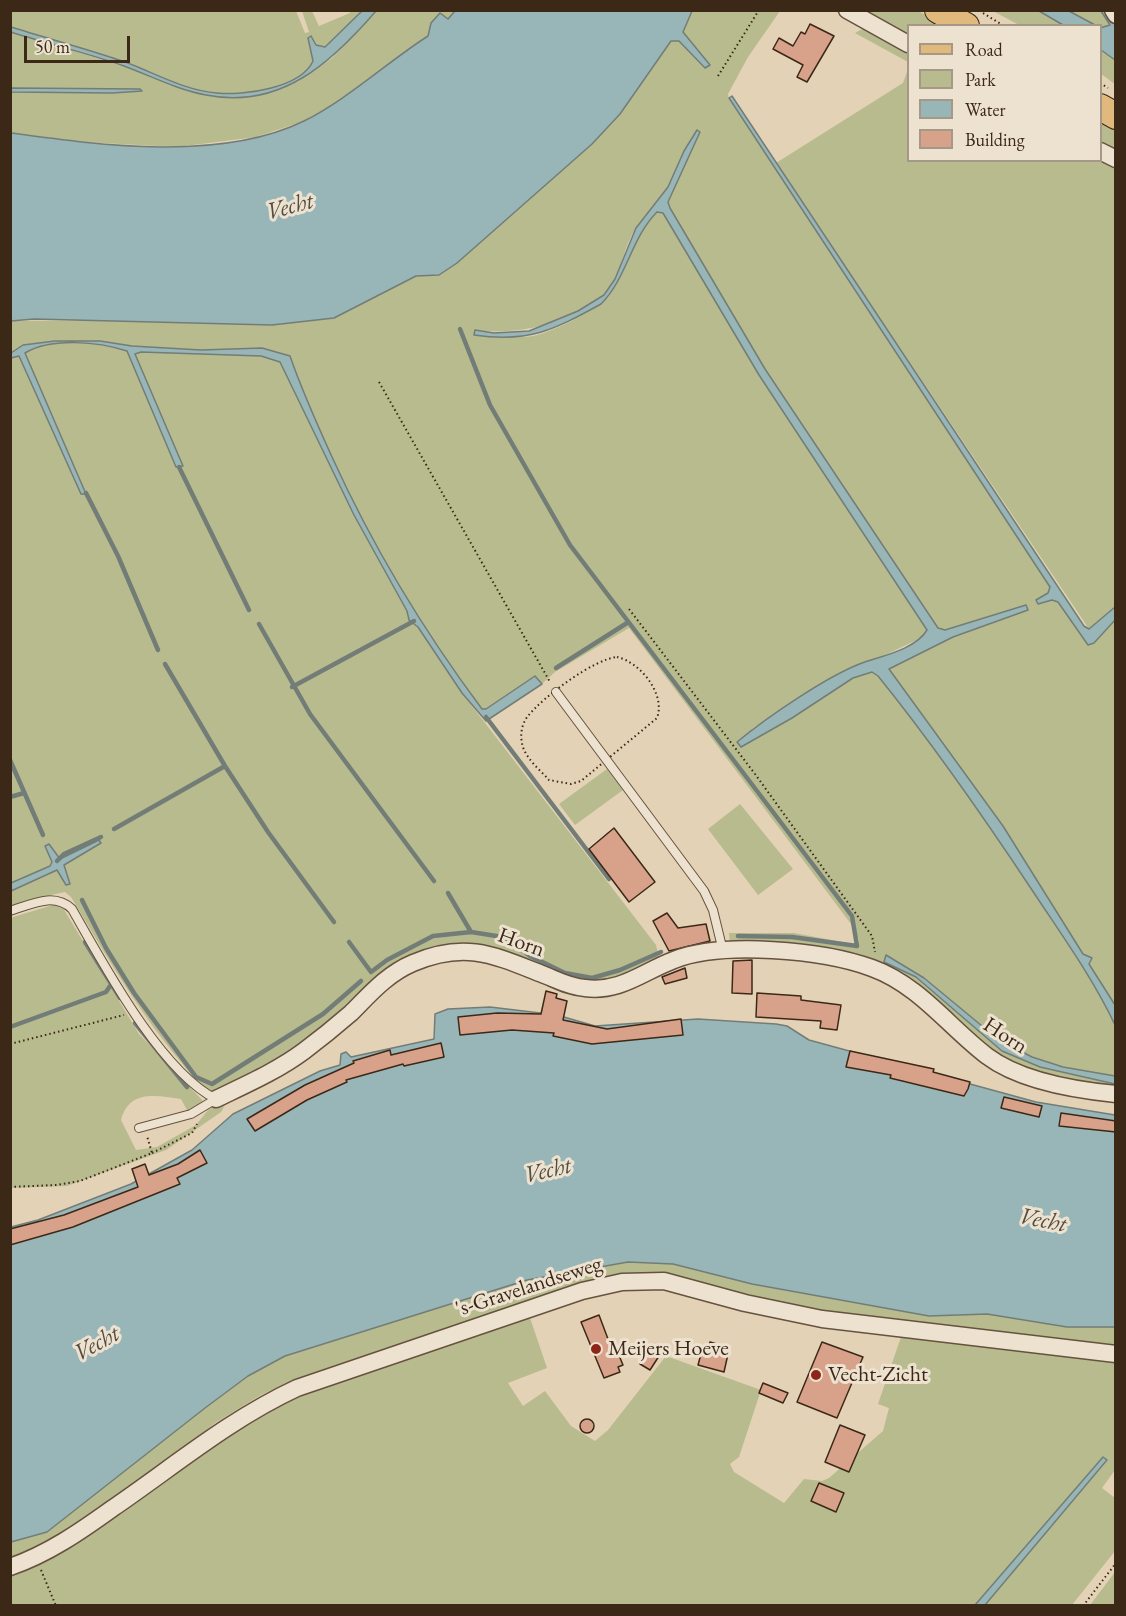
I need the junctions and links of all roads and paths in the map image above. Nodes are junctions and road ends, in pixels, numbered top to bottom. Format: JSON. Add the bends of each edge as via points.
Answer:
{"nodes":[{"id":1,"x":759,"y":10,"type":"edge"},
{"id":2,"x":847,"y":10,"type":"edge"},
{"id":3,"x":938,"y":10,"type":"edge"},
{"id":4,"x":978,"y":10,"type":"edge"},
{"id":5,"x":1113,"y":10,"type":"edge"},
{"id":6,"x":1116,"y":15,"type":"edge"},
{"id":7,"x":962,"y":24,"type":"edge"},
{"id":8,"x":1002,"y":24,"type":"edge"},
{"id":9,"x":907,"y":43,"type":"edge"},
{"id":10,"x":718,"y":76,"type":"dead end"},
{"id":11,"x":1102,"y":107,"type":"edge"},
{"id":12,"x":1116,"y":116,"type":"edge"},
{"id":13,"x":1102,"y":152,"type":"edge"},
{"id":14,"x":1116,"y":159,"type":"edge"},
{"id":15,"x":379,"y":382,"type":"dead end"},
{"id":16,"x":629,"y":609,"type":"dead end"},
{"id":17,"x":556,"y":692,"type":"joint"},
{"id":18,"x":10,"y":911,"type":"edge"},
{"id":19,"x":723,"y":951,"type":"junction"},
{"id":20,"x":873,"y":968,"type":"junction"},
{"id":21,"x":134,"y":1014,"type":"junction"},
{"id":22,"x":10,"y":1044,"type":"edge"},
{"id":23,"x":1116,"y":1094,"type":"edge"},
{"id":24,"x":216,"y":1099,"type":"junction"},
{"id":25,"x":142,"y":1127,"type":"joint"},
{"id":26,"x":153,"y":1153,"type":"junction"},
{"id":27,"x":10,"y":1187,"type":"edge"},
{"id":28,"x":1116,"y":1354,"type":"edge"},
{"id":29,"x":35,"y":1557,"type":"junction"},
{"id":30,"x":1116,"y":1563,"type":"edge"},
{"id":31,"x":10,"y":1567,"type":"edge"},
{"id":32,"x":56,"y":1605,"type":"edge"},
{"id":33,"x":1083,"y":1605,"type":"edge"}],
"edges":[{"from":1,"to":10,"type":"path"},
{"from":2,"to":9,"type":"street"},
{"from":3,"to":7,"type":"main road"},
{"from":4,"to":8,"type":"path"},
{"from":5,"to":6,"type":"street"},
{"from":11,"to":12,"type":"main road"},
{"from":13,"to":14,"type":"street"},
{"from":15,"to":17,"type":"path"},
{"from":16,"to":20,"type":"path","via":[[872,936],[876,953]]},
{"from":17,"to":19,"type":"lane","via":[[704,891]]},
{"from":18,"to":21,"type":"lane","via":[[53,899],[67,904]]},
{"from":19,"to":20,"type":"street","name":"Horn","via":[[818,955]]},
{"from":19,"to":24,"type":"street","name":"Horn","via":[[675,959],[608,989],[567,984],[486,953],[461,951],[433,956],[388,976],[349,1015],[276,1070]]},
{"from":20,"to":23,"type":"street","name":"Horn","via":[[912,990],[989,1058],[1029,1076]]},
{"from":21,"to":22,"type":"path"},
{"from":21,"to":24,"type":"lane","via":[[182,1072]]},
{"from":24,"to":25,"type":"lane","via":[[191,1114]]},
{"from":24,"to":26,"type":"path","via":[[192,1133]]},
{"from":25,"to":26,"type":"path"},
{"from":26,"to":27,"type":"path","via":[[80,1180]]},
{"from":28,"to":29,"type":"street","name":"'s-Gravelandseweg","via":[[822,1319],[664,1281],[622,1282],[572,1295],[297,1388],[226,1428],[90,1525]]},
{"from":29,"to":31,"type":"street","name":"'s-Gravelandseweg"},
{"from":29,"to":32,"type":"path"},
{"from":30,"to":33,"type":"path"}]}
